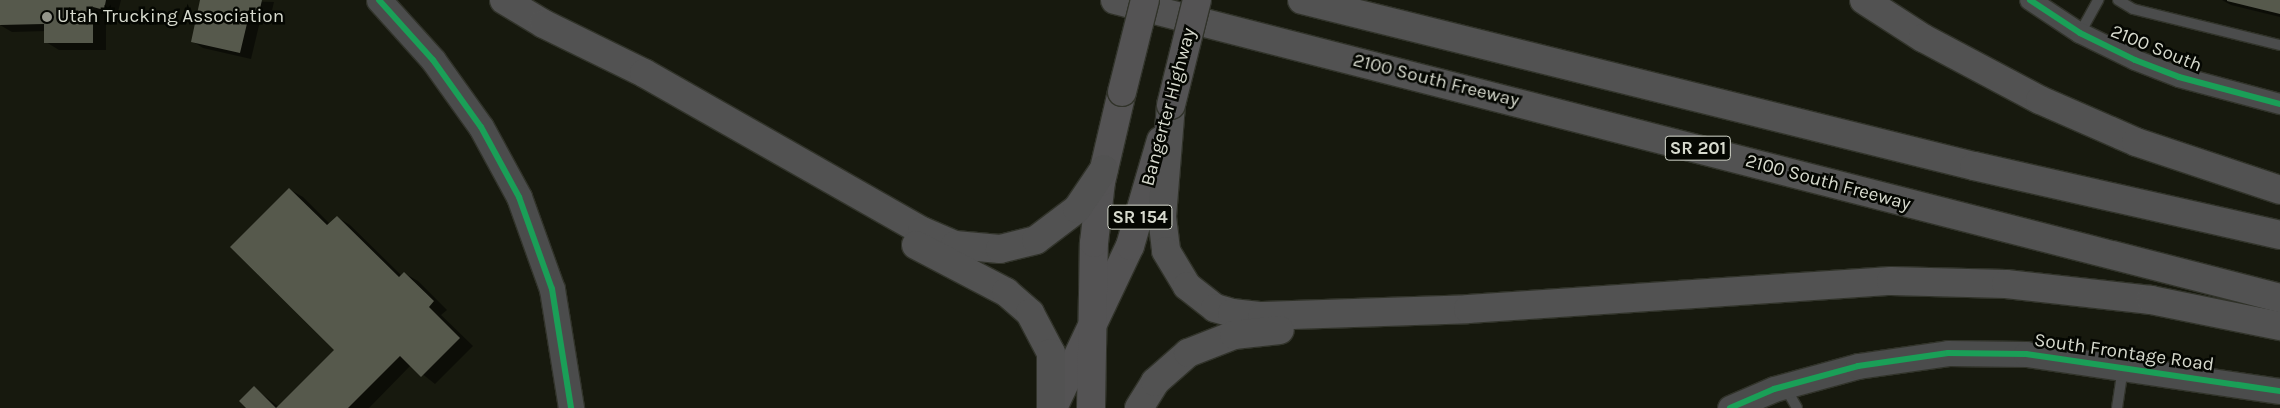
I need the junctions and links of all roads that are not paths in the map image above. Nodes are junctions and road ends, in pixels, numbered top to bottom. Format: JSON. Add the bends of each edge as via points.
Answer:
{"nodes":[{"id":1,"x":379,"y":0,"type":"edge"},
{"id":2,"x":504,"y":0,"type":"edge"},
{"id":3,"x":1115,"y":0,"type":"edge"},
{"id":4,"x":1145,"y":0,"type":"edge"},
{"id":5,"x":1197,"y":0,"type":"edge"},
{"id":6,"x":1302,"y":0,"type":"edge"},
{"id":7,"x":1864,"y":0,"type":"edge"},
{"id":8,"x":2030,"y":0,"type":"edge"},
{"id":9,"x":2098,"y":0,"type":"edge"},
{"id":10,"x":2118,"y":0,"type":"edge"},
{"id":11,"x":2080,"y":33,"type":"junction"},
{"id":12,"x":2280,"y":46,"type":"edge"},
{"id":13,"x":644,"y":73,"type":"junction"},
{"id":14,"x":2280,"y":104,"type":"edge"},
{"id":15,"x":1171,"y":105,"type":"junction"},
{"id":16,"x":1104,"y":169,"type":"junction"},
{"id":17,"x":2280,"y":190,"type":"edge"},
{"id":18,"x":2280,"y":235,"type":"edge"},
{"id":19,"x":2280,"y":298,"type":"edge"},
{"id":20,"x":1468,"y":309,"type":"junction"},
{"id":21,"x":1093,"y":323,"type":"junction"},
{"id":22,"x":2280,"y":326,"type":"edge"},
{"id":23,"x":2123,"y":368,"type":"junction"},
{"id":24,"x":1784,"y":386,"type":"junction"},
{"id":25,"x":2280,"y":391,"type":"edge"},
{"id":26,"x":571,"y":408,"type":"edge"},
{"id":27,"x":1052,"y":408,"type":"edge"},
{"id":28,"x":1091,"y":408,"type":"edge"},
{"id":29,"x":1138,"y":408,"type":"edge"},
{"id":30,"x":1730,"y":408,"type":"edge"},
{"id":31,"x":1797,"y":408,"type":"edge"},
{"id":32,"x":2117,"y":408,"type":"edge"}],
"edges":[{"from":1,"to":26,"type":"street","via":[[433,60],[481,126],[519,197],[552,289]]},
{"from":2,"to":13,"type":"highway","via":[[544,24]]},
{"from":3,"to":19,"type":"highway","name":"2100 South Freeway","number":"SR 201"},
{"from":4,"to":16,"type":"highway","name":"Bangerter Highway","number":"SR 154","bridge":true},
{"from":5,"to":15,"type":"highway","name":"Bangerter Highway","number":"SR 154","bridge":true},
{"from":6,"to":18,"type":"highway","number":"SR 201","via":[[1974,166]]},
{"from":7,"to":17,"type":"highway","via":[[1931,43],[2040,100],[2136,142]]},
{"from":8,"to":11,"type":"street","name":"2100 South"},
{"from":9,"to":11,"type":"lane"},
{"from":10,"to":12,"type":"lane","via":[[2133,9]]},
{"from":11,"to":14,"type":"street","name":"2100 South","via":[[2179,77]]},
{"from":13,"to":16,"type":"highway","via":[[922,231],[962,246],[1000,249],[1042,237],[1077,210]]},
{"from":13,"to":27,"type":"highway","via":[[930,253],[1006,292],[1020,303],[1039,326],[1051,353]]},
{"from":15,"to":20,"type":"highway","via":[[1163,236],[1176,272],[1200,298],[1215,308],[1232,313],[1262,316]]},
{"from":15,"to":21,"type":"highway","name":"Bangerter Highway","number":"SR 154","via":[[1130,246]]},
{"from":16,"to":21,"type":"highway","name":"Bangerter Highway","number":"SR 154","via":[[1094,243]]},
{"from":20,"to":22,"type":"highway","via":[[1891,280],[2006,284],[2151,300]]},
{"from":20,"to":29,"type":"highway","via":[[1424,323],[1234,335],[1207,344],[1173,363],[1155,382]]},
{"from":21,"to":27,"type":"highway","name":"Bangerter Highway","number":"SR 154"},
{"from":21,"to":28,"type":"highway","name":"Bangerter Highway","number":"SR 154"},
{"from":23,"to":24,"type":"street","name":"South Frontage Road","via":[[2026,354],[1948,354],[1858,366]]},
{"from":23,"to":25,"type":"street","name":"South Frontage Road"},
{"from":23,"to":32,"type":"lane"},
{"from":24,"to":30,"type":"street","name":"South Frontage Road"},
{"from":24,"to":31,"type":"lane"}]}
